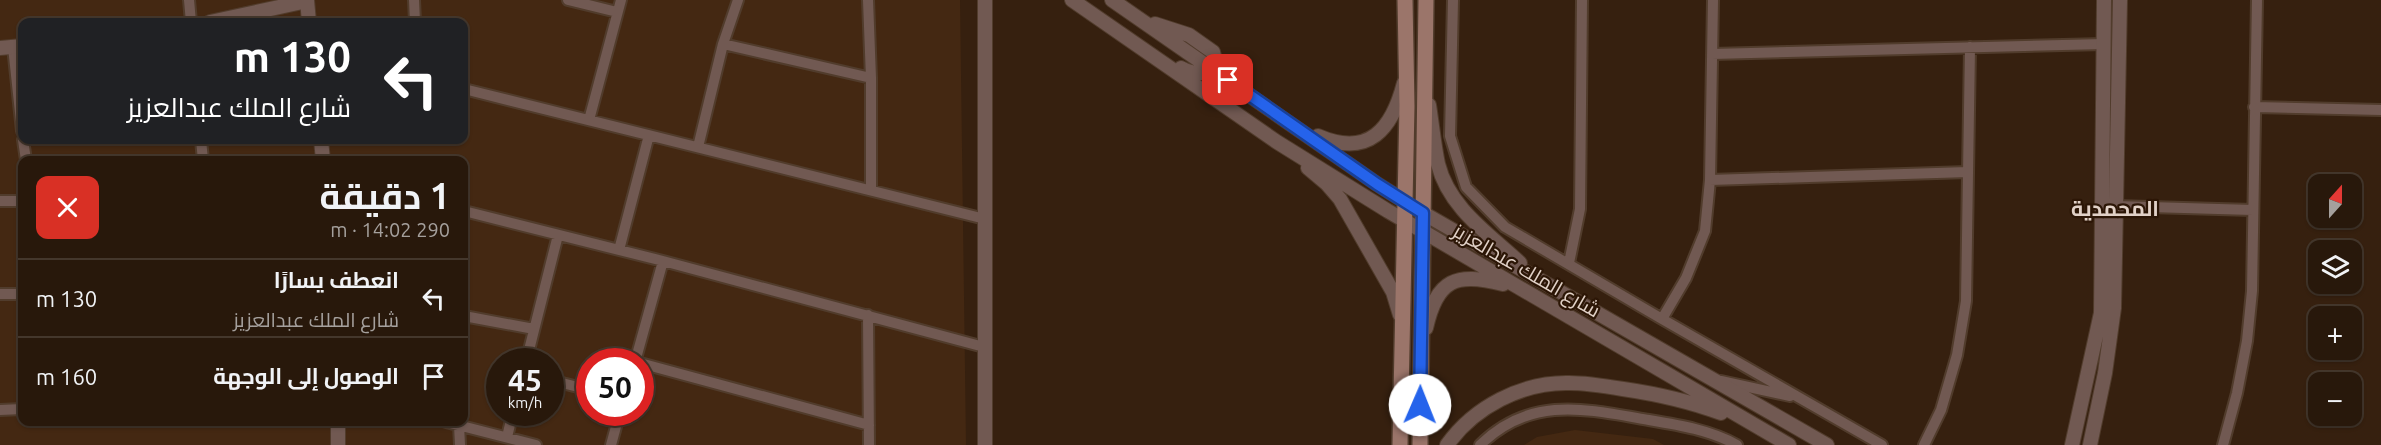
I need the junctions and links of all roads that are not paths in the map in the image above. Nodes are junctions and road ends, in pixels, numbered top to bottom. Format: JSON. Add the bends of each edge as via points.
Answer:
{"nodes":[{"id":1,"x":189,"y":0,"type":"edge"},
{"id":2,"x":414,"y":0,"type":"edge"},
{"id":3,"x":568,"y":0,"type":"edge"},
{"id":4,"x":621,"y":0,"type":"edge"},
{"id":5,"x":738,"y":0,"type":"edge"},
{"id":6,"x":868,"y":0,"type":"edge"},
{"id":7,"x":985,"y":0,"type":"edge"},
{"id":8,"x":1073,"y":0,"type":"edge"},
{"id":9,"x":1112,"y":0,"type":"edge"},
{"id":10,"x":1405,"y":0,"type":"edge"},
{"id":11,"x":1426,"y":0,"type":"edge"},
{"id":12,"x":1453,"y":0,"type":"edge"},
{"id":13,"x":1582,"y":0,"type":"edge"},
{"id":14,"x":1713,"y":0,"type":"edge"},
{"id":15,"x":2104,"y":0,"type":"edge"},
{"id":16,"x":2120,"y":0,"type":"edge"},
{"id":17,"x":2257,"y":0,"type":"edge"},
{"id":18,"x":307,"y":1,"type":"edge"},
{"id":19,"x":618,"y":12,"type":"junction"},
{"id":20,"x":191,"y":18,"type":"edge"},
{"id":21,"x":228,"y":18,"type":"edge"},
{"id":22,"x":309,"y":18,"type":"edge"},
{"id":23,"x":415,"y":18,"type":"edge"},
{"id":24,"x":723,"y":44,"type":"junction"},
{"id":25,"x":2104,"y":44,"type":"junction"},
{"id":26,"x":12,"y":47,"type":"edge"},
{"id":27,"x":1970,"y":47,"type":"junction"},
{"id":28,"x":1712,"y":54,"type":"junction"},
{"id":29,"x":1211,"y":69,"type":"junction"},
{"id":30,"x":1425,"y":75,"type":"junction"},
{"id":31,"x":871,"y":78,"type":"junction"},
{"id":32,"x":1405,"y":78,"type":"junction"},
{"id":33,"x":468,"y":90,"type":"edge"},
{"id":34,"x":18,"y":97,"type":"edge"},
{"id":35,"x":2254,"y":107,"type":"junction"},
{"id":36,"x":2381,"y":110,"type":"edge"},
{"id":37,"x":589,"y":120,"type":"junction"},
{"id":38,"x":1296,"y":127,"type":"junction"},
{"id":39,"x":649,"y":135,"type":"junction"},
{"id":40,"x":1277,"y":142,"type":"junction"},
{"id":41,"x":698,"y":147,"type":"junction"},
{"id":42,"x":1968,"y":172,"type":"junction"},
{"id":43,"x":1710,"y":180,"type":"junction"},
{"id":44,"x":871,"y":190,"type":"junction"},
{"id":45,"x":0,"y":201,"type":"edge"},
{"id":46,"x":18,"y":201,"type":"edge"},
{"id":47,"x":1404,"y":201,"type":"junction"},
{"id":48,"x":2115,"y":206,"type":"junction"},
{"id":49,"x":2253,"y":210,"type":"junction"},
{"id":50,"x":468,"y":212,"type":"edge"},
{"id":51,"x":1423,"y":213,"type":"junction"},
{"id":52,"x":985,"y":219,"type":"junction"},
{"id":53,"x":1404,"y":220,"type":"junction"},
{"id":54,"x":1422,"y":232,"type":"junction"},
{"id":55,"x":558,"y":235,"type":"junction"},
{"id":56,"x":619,"y":250,"type":"junction"},
{"id":57,"x":663,"y":261,"type":"junction"},
{"id":58,"x":1569,"y":263,"type":"junction"},
{"id":59,"x":1534,"y":277,"type":"junction"},
{"id":60,"x":1517,"y":287,"type":"junction"},
{"id":61,"x":0,"y":294,"type":"edge"},
{"id":62,"x":18,"y":294,"type":"edge"},
{"id":63,"x":868,"y":315,"type":"junction"},
{"id":64,"x":468,"y":317,"type":"edge"},
{"id":65,"x":1662,"y":320,"type":"junction"},
{"id":66,"x":1401,"y":322,"type":"junction"},
{"id":67,"x":534,"y":329,"type":"junction"},
{"id":68,"x":1422,"y":344,"type":"junction"},
{"id":69,"x":984,"y":347,"type":"junction"},
{"id":70,"x":529,"y":348,"type":"edge"},
{"id":71,"x":639,"y":348,"type":"edge"},
{"id":72,"x":654,"y":367,"type":"edge"},
{"id":73,"x":1712,"y":379,"type":"junction"},
{"id":74,"x":1802,"y":398,"type":"junction"},
{"id":75,"x":18,"y":409,"type":"edge"},
{"id":76,"x":0,"y":410,"type":"edge"},
{"id":77,"x":869,"y":425,"type":"junction"},
{"id":78,"x":338,"y":426,"type":"edge"},
{"id":79,"x":459,"y":426,"type":"edge"},
{"id":80,"x":463,"y":426,"type":"edge"},
{"id":81,"x":510,"y":426,"type":"edge"},
{"id":82,"x":616,"y":426,"type":"edge"},
{"id":83,"x":1758,"y":427,"type":"junction"},
{"id":84,"x":507,"y":437,"type":"junction"},
{"id":85,"x":338,"y":445,"type":"edge"},
{"id":86,"x":460,"y":445,"type":"edge"},
{"id":87,"x":536,"y":445,"type":"edge"},
{"id":88,"x":611,"y":445,"type":"edge"},
{"id":89,"x":869,"y":445,"type":"edge"},
{"id":90,"x":985,"y":445,"type":"edge"},
{"id":91,"x":1400,"y":445,"type":"edge"},
{"id":92,"x":1420,"y":445,"type":"edge"},
{"id":93,"x":1447,"y":445,"type":"edge"},
{"id":94,"x":1480,"y":445,"type":"edge"},
{"id":95,"x":1737,"y":445,"type":"edge"},
{"id":96,"x":1789,"y":445,"type":"edge"},
{"id":97,"x":1827,"y":445,"type":"edge"},
{"id":98,"x":1882,"y":445,"type":"edge"},
{"id":99,"x":1924,"y":445,"type":"edge"},
{"id":100,"x":2072,"y":445,"type":"edge"},
{"id":101,"x":2090,"y":445,"type":"edge"},
{"id":102,"x":2223,"y":445,"type":"edge"}],
"edges":[{"from":1,"to":20,"type":"street"},
{"from":2,"to":23,"type":"street"},
{"from":3,"to":19,"type":"street"},
{"from":4,"to":19,"type":"street"},
{"from":5,"to":24,"type":"street"},
{"from":6,"to":31,"type":"street"},
{"from":7,"to":52,"type":"street"},
{"from":8,"to":29,"type":"street","via":[[1114,20],[1189,72],[1200,74]]},
{"from":8,"to":40,"type":"street","name":"شارع الملك عبدالعزيز"},
{"from":9,"to":29,"type":"street","name":"شارع الملك عبدالعزيز"},
{"from":10,"to":32,"type":"main road"},
{"from":11,"to":30,"type":"main road"},
{"from":12,"to":58,"type":"street","via":[[1450,136],[1466,188],[1505,226]]},
{"from":13,"to":58,"type":"street","via":[[1580,210]]},
{"from":14,"to":28,"type":"street"},
{"from":15,"to":25,"type":"street"},
{"from":16,"to":48,"type":"street"},
{"from":17,"to":35,"type":"street"},
{"from":18,"to":21,"type":"street"},
{"from":18,"to":22,"type":"street"},
{"from":19,"to":37,"type":"street"},
{"from":24,"to":31,"type":"street"},
{"from":24,"to":41,"type":"street"},
{"from":25,"to":27,"type":"street"},
{"from":25,"to":100,"type":"street","via":[[2102,313]]},
{"from":26,"to":34,"type":"street"},
{"from":27,"to":28,"type":"street"},
{"from":27,"to":42,"type":"street"},
{"from":28,"to":43,"type":"street"},
{"from":29,"to":38,"type":"street","name":"شارع الملك عبدالعزيز"},
{"from":30,"to":51,"type":"main road"},
{"from":30,"to":59,"type":"street","via":[[1439,165],[1451,195],[1470,219]]},
{"from":31,"to":44,"type":"street"},
{"from":32,"to":38,"type":"street","via":[[1392,117],[1379,134],[1368,140],[1336,143]]},
{"from":32,"to":47,"type":"main road"},
{"from":33,"to":37,"type":"street"},
{"from":35,"to":36,"type":"street"},
{"from":35,"to":49,"type":"street"},
{"from":37,"to":39,"type":"street"},
{"from":38,"to":47,"type":"street","name":"شارع الملك عبدالعزيز"},
{"from":39,"to":41,"type":"street"},
{"from":39,"to":56,"type":"street"},
{"from":40,"to":53,"type":"street","name":"شارع الملك عبدالعزيز"},
{"from":40,"to":66,"type":"street","via":[[1340,199],[1393,292]]},
{"from":41,"to":44,"type":"street"},
{"from":42,"to":43,"type":"street"},
{"from":42,"to":99,"type":"street","via":[[1966,301],[1957,355],[1941,410]]},
{"from":43,"to":65,"type":"street","via":[[1705,231],[1686,278]]},
{"from":44,"to":52,"type":"street"},
{"from":45,"to":46,"type":"street"},
{"from":47,"to":51,"type":"street","name":"شارع الملك عبدالعزيز"},
{"from":47,"to":53,"type":"main road"},
{"from":48,"to":49,"type":"street"},
{"from":48,"to":101,"type":"street","via":[[2114,308]]},
{"from":49,"to":102,"type":"street","via":[[2247,341]]},
{"from":50,"to":55,"type":"street"},
{"from":51,"to":54,"type":"main road"},
{"from":51,"to":59,"type":"street","name":"شارع الملك عبدالعزيز"},
{"from":52,"to":69,"type":"street"},
{"from":53,"to":54,"type":"street","name":"شارع الملك عبدالعزيز"},
{"from":53,"to":66,"type":"main road"},
{"from":54,"to":60,"type":"street","name":"شارع الملك عبدالعزيز"},
{"from":54,"to":68,"type":"main road"},
{"from":55,"to":56,"type":"street"},
{"from":55,"to":67,"type":"street"},
{"from":56,"to":57,"type":"street"},
{"from":57,"to":63,"type":"street"},
{"from":57,"to":71,"type":"street"},
{"from":58,"to":65,"type":"street"},
{"from":59,"to":73,"type":"street","name":"شارع الملك عبدالعزيز"},
{"from":60,"to":68,"type":"street","via":[[1469,277],[1453,282],[1431,306]]},
{"from":60,"to":83,"type":"street","name":"شارع الملك عبدالعزيز"},
{"from":61,"to":62,"type":"street"},
{"from":63,"to":69,"type":"street"},
{"from":63,"to":77,"type":"street"},
{"from":64,"to":67,"type":"street"},
{"from":65,"to":74,"type":"street"},
{"from":66,"to":91,"type":"main road"},
{"from":67,"to":70,"type":"street"},
{"from":68,"to":92,"type":"main road"},
{"from":69,"to":90,"type":"street"},
{"from":72,"to":77,"type":"street"},
{"from":73,"to":74,"type":"street"},
{"from":73,"to":97,"type":"street","name":"شارع الملك عبدالعزيز"},
{"from":74,"to":98,"type":"street"},
{"from":75,"to":76,"type":"street"},
{"from":77,"to":89,"type":"street"},
{"from":78,"to":85,"type":"street"},
{"from":79,"to":86,"type":"street"},
{"from":80,"to":84,"type":"street"},
{"from":81,"to":84,"type":"street"},
{"from":82,"to":88,"type":"street"},
{"from":83,"to":93,"type":"street","via":[[1658,394],[1567,382],[1522,390],[1495,402],[1471,419]]},
{"from":83,"to":96,"type":"street","name":"شارع الملك عبدالعزيز"},
{"from":84,"to":87,"type":"street"},
{"from":94,"to":95,"type":"street","via":[[1529,414],[1561,408],[1583,408],[1686,426]]}]}
